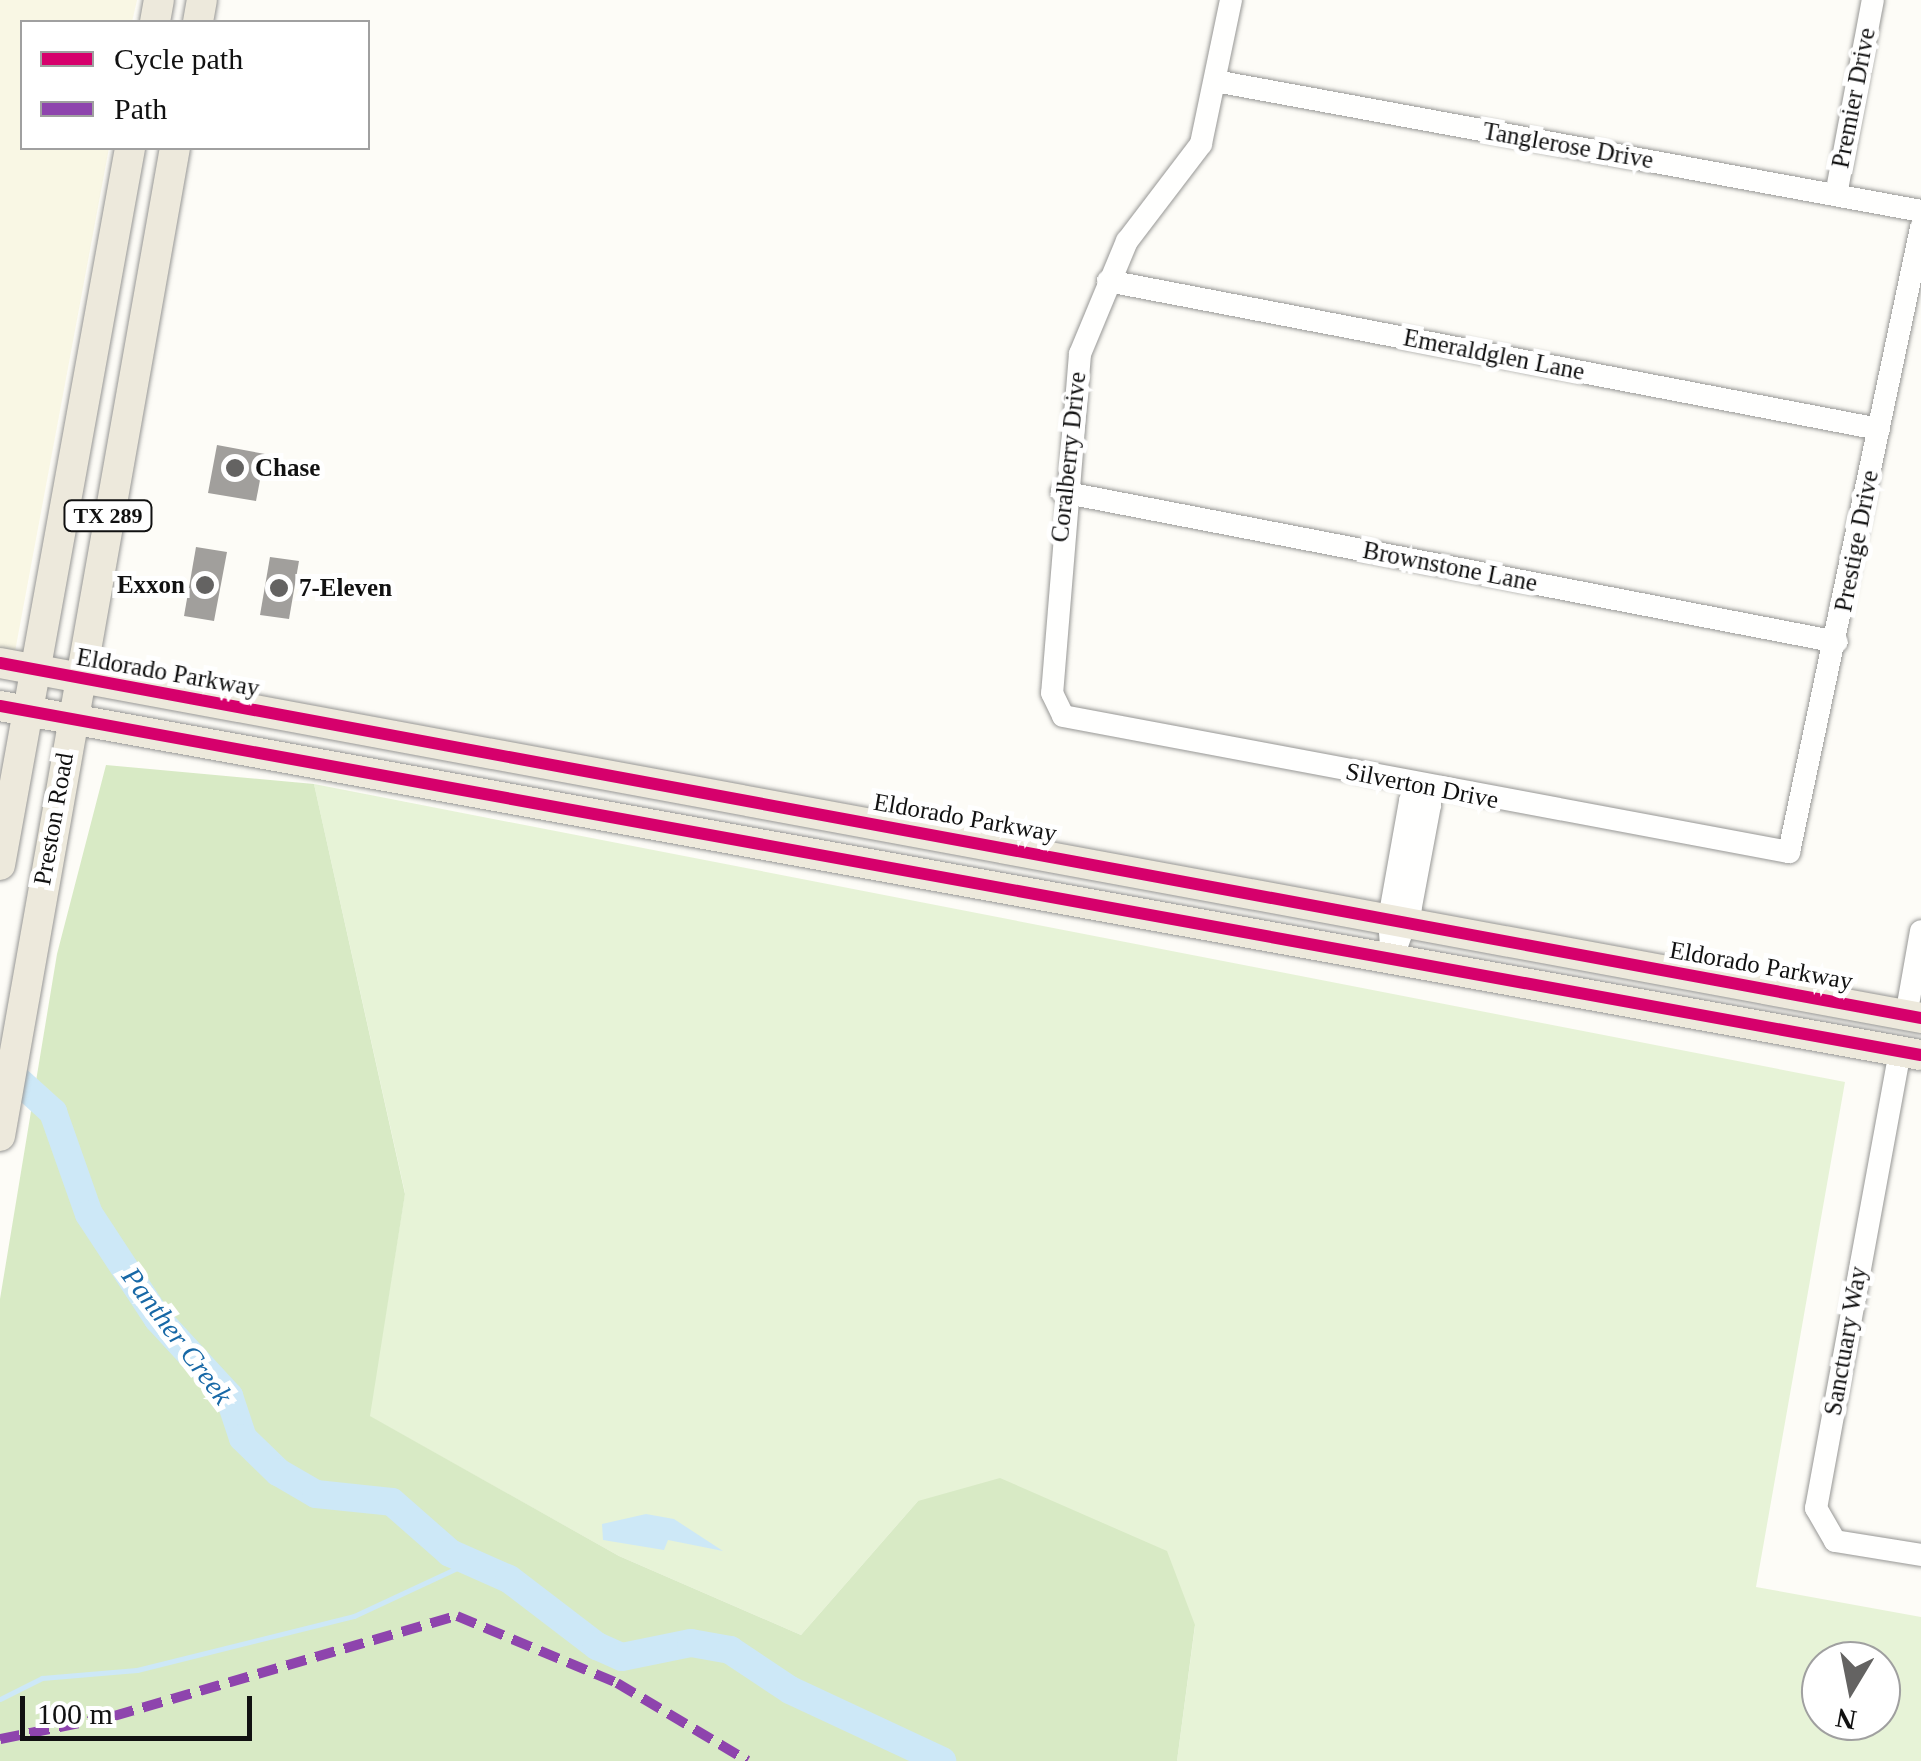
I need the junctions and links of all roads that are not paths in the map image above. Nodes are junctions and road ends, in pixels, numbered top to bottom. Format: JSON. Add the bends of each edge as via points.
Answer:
{"nodes":[{"id":1,"x":1230,"y":0,"type":"edge"},
{"id":2,"x":1873,"y":0,"type":"edge"},
{"id":3,"x":1215,"y":81,"type":"junction"},
{"id":4,"x":128,"y":158,"type":"edge"},
{"id":5,"x":172,"y":162,"type":"edge"},
{"id":6,"x":1836,"y":195,"type":"junction"},
{"id":7,"x":1921,"y":211,"type":"edge"},
{"id":8,"x":1921,"y":228,"type":"edge"},
{"id":9,"x":1108,"y":282,"type":"junction"},
{"id":10,"x":1879,"y":429,"type":"junction"},
{"id":11,"x":1062,"y":492,"type":"junction"},
{"id":12,"x":1838,"y":642,"type":"junction"},
{"id":13,"x":0,"y":664,"type":"edge"},
{"id":14,"x":34,"y":670,"type":"junction"},
{"id":15,"x":78,"y":681,"type":"junction"},
{"id":16,"x":14,"y":708,"type":"edge"},
{"id":17,"x":1056,"y":711,"type":"joint"},
{"id":18,"x":71,"y":719,"type":"junction"},
{"id":19,"x":424,"y":742,"type":"junction"},
{"id":20,"x":417,"y":784,"type":"junction"},
{"id":21,"x":1425,"y":786,"type":"junction"},
{"id":22,"x":743,"y":800,"type":"junction"},
{"id":23,"x":737,"y":840,"type":"junction"},
{"id":24,"x":1789,"y":852,"type":"joint"},
{"id":25,"x":0,"y":865,"type":"edge"},
{"id":26,"x":1398,"y":921,"type":"junction"},
{"id":27,"x":1921,"y":932,"type":"edge"},
{"id":28,"x":1392,"y":959,"type":"junction"},
{"id":29,"x":1914,"y":1017,"type":"edge"},
{"id":30,"x":1911,"y":1053,"type":"edge"},
{"id":31,"x":0,"y":1136,"type":"edge"},
{"id":32,"x":1921,"y":1555,"type":"edge"}],
"edges":[{"from":1,"to":3,"type":"street","name":"Coralberry Drive"},
{"from":2,"to":6,"type":"street","name":"Premier Drive"},
{"from":3,"to":6,"type":"street","name":"Tanglerose Drive"},
{"from":3,"to":9,"type":"street","name":"Coralberry Drive","via":[[1202,144],[1127,241]]},
{"from":4,"to":5,"type":"main road"},
{"from":4,"to":14,"type":"main road","name":"Preston Road","number":"TX 289"},
{"from":5,"to":15,"type":"main road","name":"Preston Road","number":"TX 289"},
{"from":6,"to":7,"type":"street","name":"Tanglerose Drive"},
{"from":8,"to":10,"type":"street","name":"Prestige Drive"},
{"from":9,"to":10,"type":"street","name":"Emeraldglen Lane"},
{"from":9,"to":11,"type":"street","name":"Coralberry Drive","via":[[1080,354]]},
{"from":10,"to":12,"type":"street","name":"Prestige Drive"},
{"from":11,"to":12,"type":"street","name":"Brownstone Lane"},
{"from":11,"to":17,"type":"street","name":"Coralberry Drive"},
{"from":12,"to":24,"type":"street","name":"Prestige Drive"},
{"from":13,"to":14,"type":"main road","name":"Eldorado Parkway"},
{"from":14,"to":15,"type":"main road","name":"Eldorado Parkway"},
{"from":14,"to":16,"type":"main road","name":"Preston Road","number":"TX 289"},
{"from":15,"to":18,"type":"main road","name":"Preston Road","number":"TX 289"},
{"from":15,"to":19,"type":"main road","name":"Eldorado Parkway"},
{"from":16,"to":18,"type":"main road"},
{"from":16,"to":25,"type":"main road","name":"Preston Road","number":"TX 289"},
{"from":17,"to":21,"type":"street","name":"Silverton Drive"},
{"from":18,"to":20,"type":"main road"},
{"from":18,"to":31,"type":"main road","name":"Preston Road","number":"TX 289"},
{"from":19,"to":20,"type":"main road"},
{"from":19,"to":22,"type":"main road","name":"Eldorado Parkway"},
{"from":20,"to":23,"type":"main road"},
{"from":21,"to":24,"type":"street","name":"Silverton Drive"},
{"from":21,"to":26,"type":"street","via":[[1430,805]]},
{"from":22,"to":23,"type":"main road"},
{"from":22,"to":26,"type":"main road","name":"Eldorado Parkway"},
{"from":23,"to":28,"type":"main road"},
{"from":26,"to":28,"type":"street"},
{"from":26,"to":29,"type":"main road","name":"Eldorado Parkway"},
{"from":27,"to":29,"type":"street"},
{"from":28,"to":30,"type":"main road"},
{"from":29,"to":30,"type":"main road"},
{"from":30,"to":32,"type":"street","name":"Sanctuary Way","via":[[1816,1508],[1835,1541]]}]}
